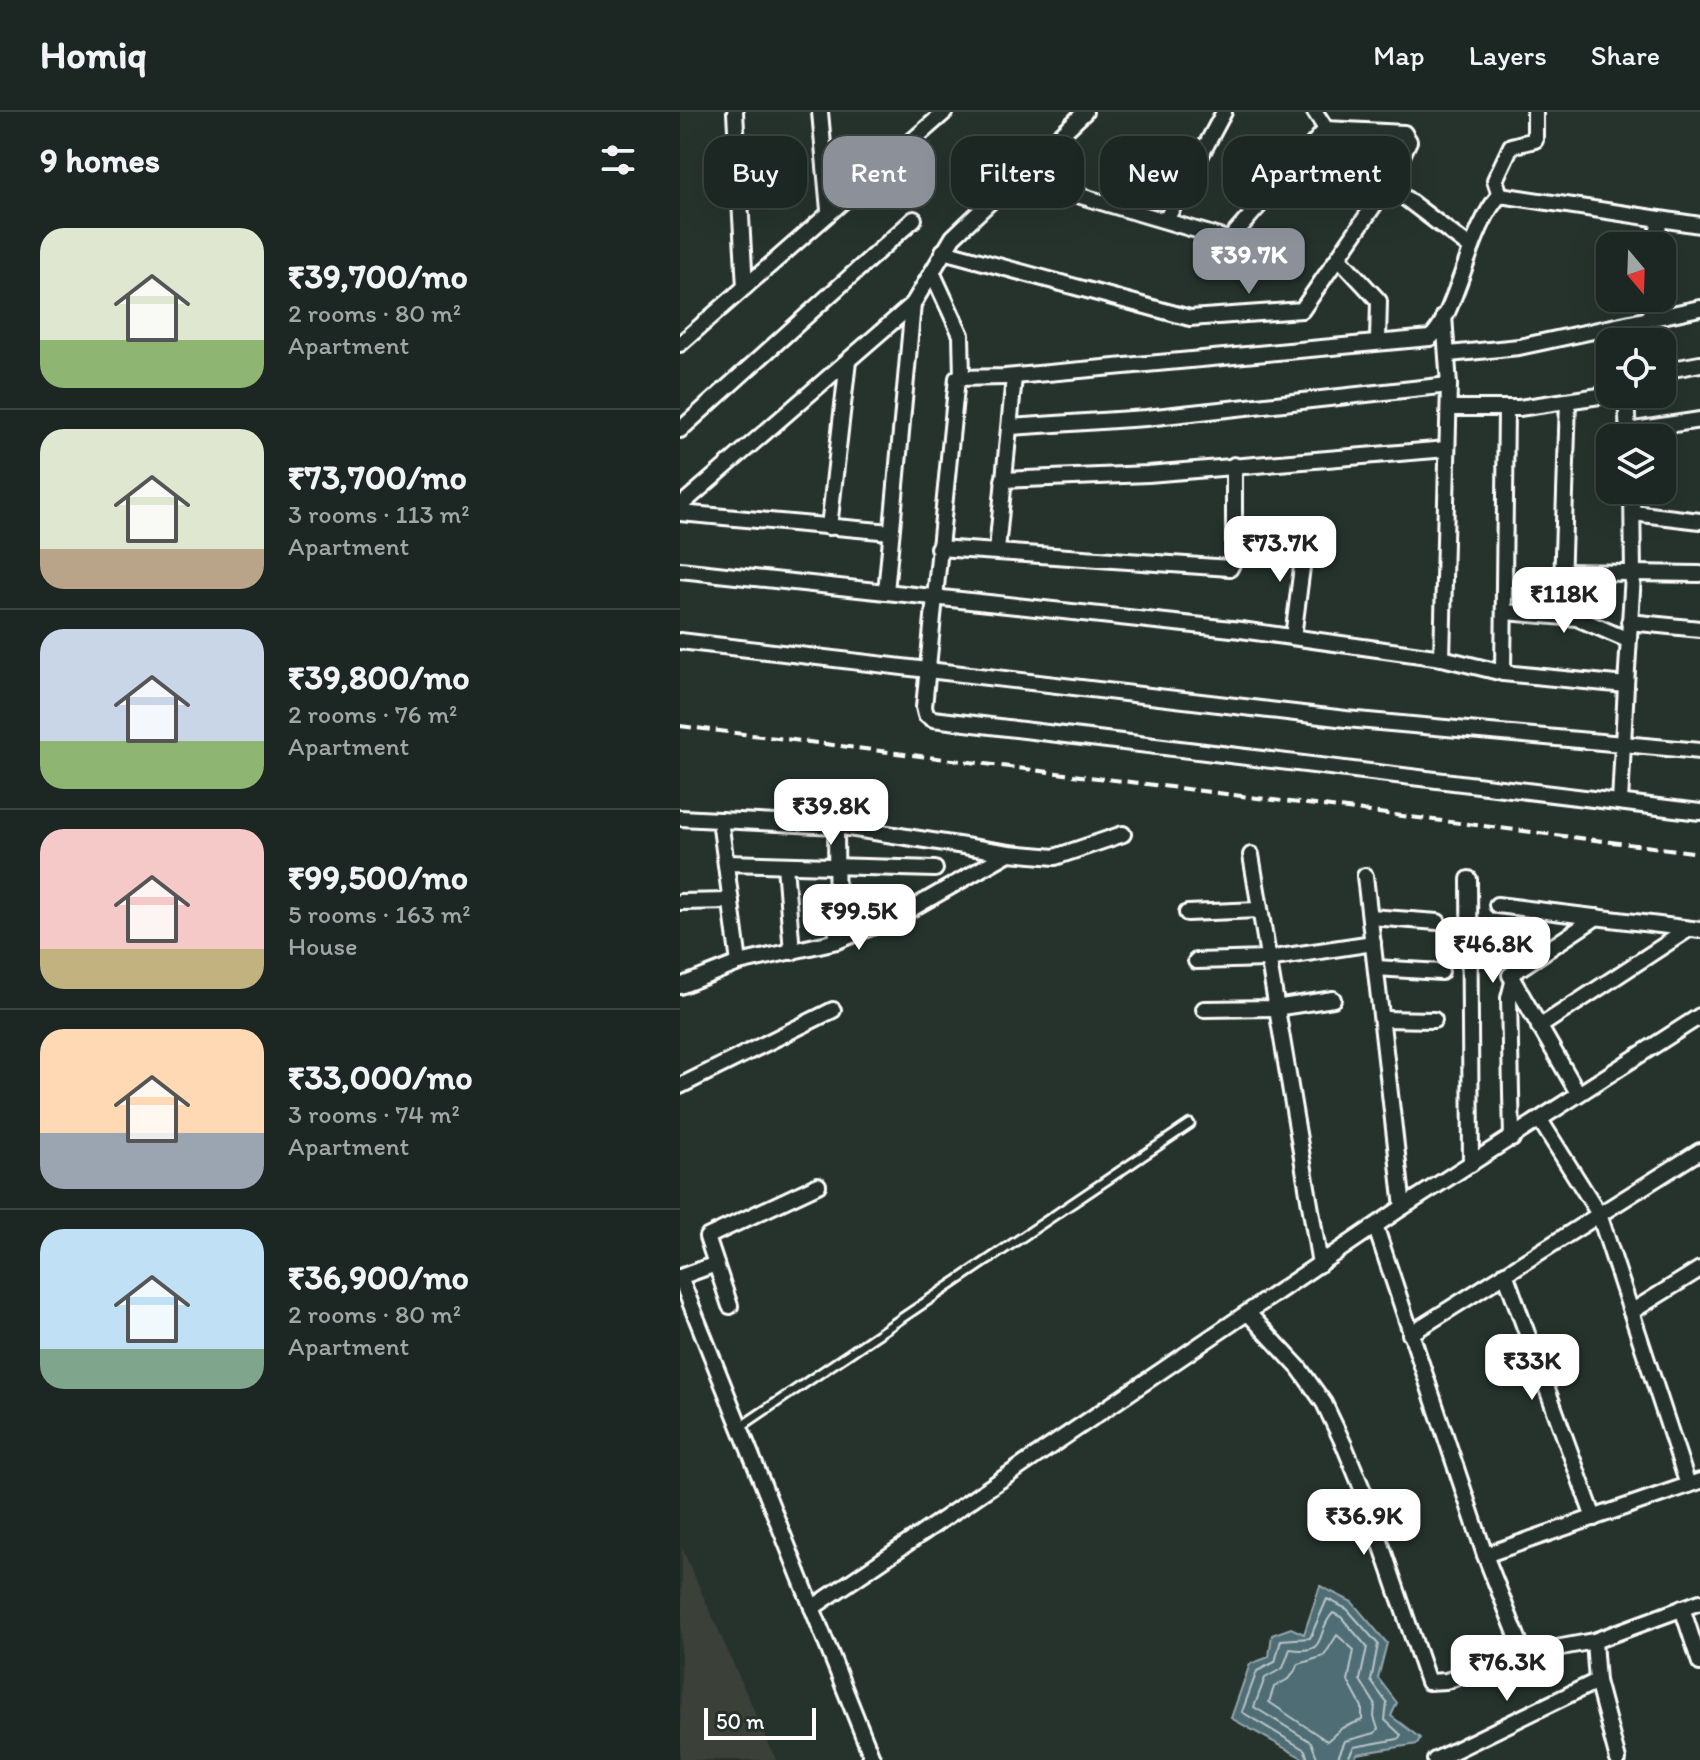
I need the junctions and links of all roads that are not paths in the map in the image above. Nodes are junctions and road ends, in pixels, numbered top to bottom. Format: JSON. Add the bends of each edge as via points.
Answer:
{"nodes":[{"id":1,"x":735,"y":112,"type":"edge"},
{"id":2,"x":820,"y":112,"type":"edge"},
{"id":3,"x":945,"y":112,"type":"edge"},
{"id":4,"x":1085,"y":112,"type":"edge"},
{"id":5,"x":1224,"y":112,"type":"edge"},
{"id":6,"x":1315,"y":112,"type":"edge"},
{"id":7,"x":1535,"y":112,"type":"edge"},
{"id":8,"x":1326,"y":129,"type":"junction"},
{"id":9,"x":1060,"y":136,"type":"edge"},
{"id":10,"x":1408,"y":136,"type":"edge"},
{"id":11,"x":1500,"y":195,"type":"junction"},
{"id":12,"x":1084,"y":196,"type":"edge"},
{"id":13,"x":1410,"y":202,"type":"edge"},
{"id":14,"x":983,"y":208,"type":"edge"},
{"id":15,"x":1373,"y":208,"type":"edge"},
{"id":16,"x":829,"y":210,"type":"junction"},
{"id":17,"x":914,"y":219,"type":"dead end"},
{"id":18,"x":1660,"y":219,"type":"junction"},
{"id":19,"x":1166,"y":220,"type":"junction"},
{"id":20,"x":1700,"y":225,"type":"edge"},
{"id":21,"x":1658,"y":232,"type":"edge"},
{"id":22,"x":1230,"y":239,"type":"junction"},
{"id":23,"x":1471,"y":248,"type":"junction"},
{"id":24,"x":943,"y":251,"type":"junction"},
{"id":25,"x":1278,"y":254,"type":"dead end"},
{"id":26,"x":1339,"y":258,"type":"junction"},
{"id":27,"x":932,"y":272,"type":"junction"},
{"id":28,"x":745,"y":287,"type":"junction"},
{"id":29,"x":913,"y":304,"type":"junction"},
{"id":30,"x":1700,"y":308,"type":"edge"},
{"id":31,"x":1651,"y":312,"type":"edge"},
{"id":32,"x":1444,"y":316,"type":"junction"},
{"id":33,"x":1651,"y":318,"type":"junction"},
{"id":34,"x":1378,"y":340,"type":"junction"},
{"id":35,"x":680,"y":344,"type":"edge"},
{"id":36,"x":1449,"y":354,"type":"junction"},
{"id":37,"x":848,"y":361,"type":"junction"},
{"id":38,"x":1700,"y":364,"type":"edge"},
{"id":39,"x":1676,"y":368,"type":"edge"},
{"id":40,"x":962,"y":377,"type":"junction"},
{"id":41,"x":1014,"y":377,"type":"junction"},
{"id":42,"x":1449,"y":385,"type":"junction"},
{"id":43,"x":1596,"y":397,"type":"edge"},
{"id":44,"x":1568,"y":401,"type":"junction"},
{"id":45,"x":1449,"y":408,"type":"junction"},
{"id":46,"x":1506,"y":409,"type":"junction"},
{"id":47,"x":1700,"y":420,"type":"edge"},
{"id":48,"x":1676,"y":425,"type":"edge"},
{"id":49,"x":1010,"y":427,"type":"junction"},
{"id":50,"x":680,"y":430,"type":"edge"},
{"id":51,"x":1447,"y":449,"type":"junction"},
{"id":52,"x":1234,"y":465,"type":"junction"},
{"id":53,"x":1003,"y":480,"type":"junction"},
{"id":54,"x":1633,"y":504,"type":"edge"},
{"id":55,"x":680,"y":506,"type":"edge"},
{"id":56,"x":680,"y":513,"type":"edge"},
{"id":57,"x":1633,"y":513,"type":"junction"},
{"id":58,"x":1700,"y":521,"type":"edge"},
{"id":59,"x":829,"y":527,"type":"junction"},
{"id":60,"x":891,"y":532,"type":"junction"},
{"id":61,"x":1306,"y":536,"type":"dead end"},
{"id":62,"x":938,"y":548,"type":"junction"},
{"id":63,"x":997,"y":550,"type":"junction"},
{"id":64,"x":680,"y":570,"type":"edge"},
{"id":65,"x":1562,"y":572,"type":"junction"},
{"id":66,"x":1700,"y":574,"type":"edge"},
{"id":67,"x":1633,"y":575,"type":"junction"},
{"id":68,"x":886,"y":592,"type":"junction"},
{"id":69,"x":932,"y":597,"type":"junction"},
{"id":70,"x":1505,"y":612,"type":"junction"},
{"id":71,"x":1561,"y":616,"type":"junction"},
{"id":72,"x":1629,"y":622,"type":"junction"},
{"id":73,"x":1700,"y":629,"type":"edge"},
{"id":74,"x":1293,"y":637,"type":"junction"},
{"id":75,"x":1628,"y":640,"type":"junction"},
{"id":76,"x":680,"y":641,"type":"edge"},
{"id":77,"x":1442,"y":658,"type":"junction"},
{"id":78,"x":925,"y":669,"type":"junction"},
{"id":79,"x":1503,"y":673,"type":"junction"},
{"id":80,"x":1626,"y":685,"type":"junction"},
{"id":81,"x":1623,"y":744,"type":"junction"},
{"id":82,"x":1700,"y":751,"type":"edge"},
{"id":83,"x":1620,"y":802,"type":"junction"},
{"id":84,"x":1700,"y":812,"type":"edge"},
{"id":85,"x":680,"y":818,"type":"edge"},
{"id":86,"x":720,"y":820,"type":"junction"},
{"id":87,"x":836,"y":826,"type":"junction"},
{"id":88,"x":1123,"y":834,"type":"dead end"},
{"id":89,"x":1009,"y":853,"type":"junction"},
{"id":90,"x":1251,"y":855,"type":"dead end"},
{"id":91,"x":726,"y":863,"type":"junction"},
{"id":92,"x":785,"y":865,"type":"junction"},
{"id":93,"x":836,"y":866,"type":"junction"},
{"id":94,"x":935,"y":869,"type":"dead end"},
{"id":95,"x":1365,"y":876,"type":"dead end"},
{"id":96,"x":1469,"y":879,"type":"dead end"},
{"id":97,"x":731,"y":901,"type":"junction"},
{"id":98,"x":680,"y":902,"type":"edge"},
{"id":99,"x":1497,"y":905,"type":"dead end"},
{"id":100,"x":1258,"y":910,"type":"junction"},
{"id":101,"x":1187,"y":913,"type":"dead end"},
{"id":102,"x":1370,"y":917,"type":"junction"},
{"id":103,"x":1597,"y":917,"type":"junction"},
{"id":104,"x":1438,"y":922,"type":"dead end"},
{"id":105,"x":1694,"y":930,"type":"edge"},
{"id":106,"x":837,"y":941,"type":"junction"},
{"id":107,"x":1373,"y":943,"type":"junction"},
{"id":108,"x":792,"y":952,"type":"junction"},
{"id":109,"x":1267,"y":959,"type":"junction"},
{"id":110,"x":1196,"y":961,"type":"dead end"},
{"id":111,"x":739,"y":963,"type":"junction"},
{"id":112,"x":1376,"y":968,"type":"junction"},
{"id":113,"x":1441,"y":972,"type":"dead end"},
{"id":114,"x":1513,"y":982,"type":"junction"},
{"id":115,"x":680,"y":986,"type":"edge"},
{"id":116,"x":1333,"y":999,"type":"dead end"},
{"id":117,"x":1275,"y":1008,"type":"junction"},
{"id":118,"x":1204,"y":1009,"type":"dead end"},
{"id":119,"x":833,"y":1010,"type":"dead end"},
{"id":120,"x":1700,"y":1016,"type":"edge"},
{"id":121,"x":1382,"y":1019,"type":"junction"},
{"id":122,"x":1434,"y":1020,"type":"dead end"},
{"id":123,"x":1539,"y":1027,"type":"junction"},
{"id":124,"x":680,"y":1086,"type":"edge"},
{"id":125,"x":1578,"y":1093,"type":"junction"},
{"id":126,"x":1540,"y":1120,"type":"junction"},
{"id":127,"x":1190,"y":1124,"type":"dead end"},
{"id":128,"x":1512,"y":1139,"type":"junction"},
{"id":129,"x":1700,"y":1151,"type":"edge"},
{"id":130,"x":1471,"y":1164,"type":"junction"},
{"id":131,"x":818,"y":1185,"type":"dead end"},
{"id":132,"x":1403,"y":1207,"type":"junction"},
{"id":133,"x":1599,"y":1214,"type":"junction"},
{"id":134,"x":1376,"y":1228,"type":"junction"},
{"id":135,"x":716,"y":1264,"type":"junction"},
{"id":136,"x":1320,"y":1264,"type":"junction"},
{"id":137,"x":1700,"y":1269,"type":"edge"},
{"id":138,"x":1505,"y":1273,"type":"junction"},
{"id":139,"x":680,"y":1277,"type":"edge"},
{"id":140,"x":730,"y":1306,"type":"dead end"},
{"id":141,"x":1631,"y":1312,"type":"junction"},
{"id":142,"x":1248,"y":1313,"type":"junction"},
{"id":143,"x":1410,"y":1334,"type":"junction"},
{"id":144,"x":738,"y":1428,"type":"junction"},
{"id":145,"x":1694,"y":1483,"type":"edge"},
{"id":146,"x":1594,"y":1518,"type":"junction"},
{"id":147,"x":1485,"y":1555,"type":"junction"},
{"id":148,"x":1700,"y":1602,"type":"edge"},
{"id":149,"x":812,"y":1608,"type":"junction"},
{"id":150,"x":1682,"y":1608,"type":"junction"},
{"id":151,"x":1594,"y":1641,"type":"junction"},
{"id":152,"x":1524,"y":1654,"type":"junction"},
{"id":153,"x":1700,"y":1663,"type":"edge"},
{"id":154,"x":1597,"y":1681,"type":"junction"},
{"id":155,"x":873,"y":1760,"type":"edge"},
{"id":156,"x":1435,"y":1760,"type":"edge"},
{"id":157,"x":1618,"y":1760,"type":"edge"}],
"edges":[{"from":1,"to":28,"type":"street"},
{"from":2,"to":16,"type":"street"},
{"from":3,"to":16,"type":"street"},
{"from":4,"to":9,"type":"street"},
{"from":5,"to":19,"type":"street"},
{"from":6,"to":8,"type":"street"},
{"from":7,"to":11,"type":"street","via":[[1535,140],[1511,146],[1496,176]]},
{"from":8,"to":10,"type":"street"},
{"from":8,"to":22,"type":"street"},
{"from":11,"to":18,"type":"street"},
{"from":11,"to":23,"type":"street"},
{"from":12,"to":19,"type":"street"},
{"from":13,"to":23,"type":"street"},
{"from":14,"to":24,"type":"street"},
{"from":15,"to":26,"type":"street"},
{"from":16,"to":28,"type":"street"},
{"from":17,"to":50,"type":"street"},
{"from":18,"to":20,"type":"street"},
{"from":18,"to":21,"type":"street"},
{"from":19,"to":22,"type":"street"},
{"from":22,"to":25,"type":"street"},
{"from":23,"to":32,"type":"street"},
{"from":24,"to":26,"type":"street","via":[[1190,318],[1302,310]]},
{"from":24,"to":27,"type":"street"},
{"from":26,"to":34,"type":"street","via":[[1379,301]]},
{"from":27,"to":29,"type":"street"},
{"from":27,"to":40,"type":"street","via":[[961,335]]},
{"from":28,"to":35,"type":"street"},
{"from":29,"to":37,"type":"street"},
{"from":29,"to":60,"type":"street"},
{"from":30,"to":33,"type":"street"},
{"from":31,"to":33,"type":"street"},
{"from":32,"to":34,"type":"street","via":[[1430,338]]},
{"from":32,"to":36,"type":"street"},
{"from":33,"to":36,"type":"street","via":[[1519,347]]},
{"from":34,"to":41,"type":"street"},
{"from":36,"to":42,"type":"street"},
{"from":37,"to":55,"type":"street"},
{"from":37,"to":59,"type":"street"},
{"from":38,"to":39,"type":"street"},
{"from":40,"to":41,"type":"street"},
{"from":40,"to":62,"type":"street","via":[[955,382]]},
{"from":41,"to":49,"type":"street"},
{"from":42,"to":45,"type":"street"},
{"from":42,"to":49,"type":"street","via":[[1138,419]]},
{"from":43,"to":44,"type":"street"},
{"from":44,"to":46,"type":"street"},
{"from":44,"to":65,"type":"street"},
{"from":45,"to":46,"type":"street"},
{"from":45,"to":51,"type":"street"},
{"from":46,"to":70,"type":"street"},
{"from":47,"to":48,"type":"street"},
{"from":49,"to":53,"type":"street"},
{"from":51,"to":52,"type":"street"},
{"from":51,"to":77,"type":"street"},
{"from":52,"to":53,"type":"street"},
{"from":52,"to":63,"type":"street","via":[[1230,568]]},
{"from":53,"to":63,"type":"street"},
{"from":54,"to":57,"type":"street"},
{"from":56,"to":59,"type":"street"},
{"from":57,"to":58,"type":"street"},
{"from":57,"to":67,"type":"street"},
{"from":59,"to":60,"type":"street"},
{"from":60,"to":68,"type":"street"},
{"from":61,"to":74,"type":"street"},
{"from":62,"to":63,"type":"street"},
{"from":62,"to":69,"type":"street"},
{"from":64,"to":68,"type":"street"},
{"from":65,"to":67,"type":"street"},
{"from":65,"to":71,"type":"street"},
{"from":66,"to":67,"type":"street"},
{"from":67,"to":72,"type":"street"},
{"from":68,"to":69,"type":"street"},
{"from":69,"to":74,"type":"street"},
{"from":69,"to":78,"type":"street"},
{"from":70,"to":71,"type":"street"},
{"from":70,"to":79,"type":"street"},
{"from":71,"to":75,"type":"street","via":[[1604,627]]},
{"from":72,"to":73,"type":"street"},
{"from":72,"to":75,"type":"street"},
{"from":74,"to":77,"type":"street"},
{"from":75,"to":80,"type":"street"},
{"from":76,"to":78,"type":"street"},
{"from":77,"to":79,"type":"street"},
{"from":78,"to":81,"type":"street","via":[[1346,719]]},
{"from":78,"to":83,"type":"street","via":[[924,707],[933,719]]},
{"from":79,"to":80,"type":"street"},
{"from":80,"to":81,"type":"street"},
{"from":81,"to":82,"type":"street"},
{"from":81,"to":83,"type":"street"},
{"from":83,"to":84,"type":"street"},
{"from":85,"to":86,"type":"street"},
{"from":86,"to":87,"type":"street"},
{"from":86,"to":91,"type":"street"},
{"from":87,"to":89,"type":"street"},
{"from":87,"to":93,"type":"street"},
{"from":88,"to":89,"type":"street","via":[[1065,856]]},
{"from":89,"to":106,"type":"street","via":[[905,913]]},
{"from":90,"to":100,"type":"street"},
{"from":91,"to":92,"type":"street"},
{"from":91,"to":97,"type":"street"},
{"from":92,"to":93,"type":"street"},
{"from":92,"to":108,"type":"street"},
{"from":93,"to":94,"type":"street"},
{"from":93,"to":106,"type":"street"},
{"from":95,"to":102,"type":"street"},
{"from":96,"to":130,"type":"street"},
{"from":97,"to":98,"type":"street"},
{"from":97,"to":111,"type":"street"},
{"from":99,"to":103,"type":"street"},
{"from":100,"to":101,"type":"street"},
{"from":100,"to":109,"type":"street"},
{"from":102,"to":104,"type":"street"},
{"from":102,"to":107,"type":"street"},
{"from":103,"to":105,"type":"street"},
{"from":103,"to":114,"type":"street","via":[[1510,972]]},
{"from":105,"to":123,"type":"street"},
{"from":106,"to":108,"type":"street"},
{"from":107,"to":109,"type":"street"},
{"from":107,"to":112,"type":"street"},
{"from":108,"to":111,"type":"street"},
{"from":109,"to":110,"type":"street"},
{"from":109,"to":117,"type":"street"},
{"from":111,"to":115,"type":"street"},
{"from":112,"to":113,"type":"street"},
{"from":112,"to":121,"type":"street"},
{"from":114,"to":123,"type":"street"},
{"from":114,"to":128,"type":"street"},
{"from":116,"to":117,"type":"street"},
{"from":117,"to":118,"type":"street"},
{"from":117,"to":136,"type":"street"},
{"from":119,"to":124,"type":"street"},
{"from":120,"to":125,"type":"street"},
{"from":121,"to":122,"type":"street"},
{"from":121,"to":132,"type":"street"},
{"from":123,"to":125,"type":"street"},
{"from":125,"to":126,"type":"street"},
{"from":126,"to":128,"type":"street"},
{"from":126,"to":133,"type":"street"},
{"from":127,"to":144,"type":"lane"},
{"from":128,"to":130,"type":"street"},
{"from":129,"to":133,"type":"street"},
{"from":130,"to":132,"type":"street"},
{"from":131,"to":135,"type":"street","via":[[709,1234]]},
{"from":132,"to":134,"type":"street"},
{"from":133,"to":138,"type":"street"},
{"from":133,"to":141,"type":"street"},
{"from":134,"to":136,"type":"street"},
{"from":134,"to":143,"type":"street"},
{"from":135,"to":139,"type":"street"},
{"from":135,"to":140,"type":"street"},
{"from":136,"to":142,"type":"street"},
{"from":137,"to":141,"type":"street"},
{"from":138,"to":143,"type":"street"},
{"from":138,"to":146,"type":"street"},
{"from":139,"to":144,"type":"street"},
{"from":141,"to":145,"type":"street"},
{"from":142,"to":149,"type":"street"},
{"from":142,"to":152,"type":"street","via":[[1299,1368],[1337,1431],[1428,1682],[1446,1681]]},
{"from":143,"to":147,"type":"street"},
{"from":144,"to":149,"type":"street"},
{"from":145,"to":146,"type":"street"},
{"from":146,"to":147,"type":"street"},
{"from":147,"to":152,"type":"street"},
{"from":148,"to":150,"type":"street"},
{"from":149,"to":155,"type":"street"},
{"from":150,"to":151,"type":"street"},
{"from":150,"to":153,"type":"street"},
{"from":151,"to":152,"type":"street"},
{"from":151,"to":154,"type":"street"},
{"from":154,"to":156,"type":"street"},
{"from":154,"to":157,"type":"street"}]}
